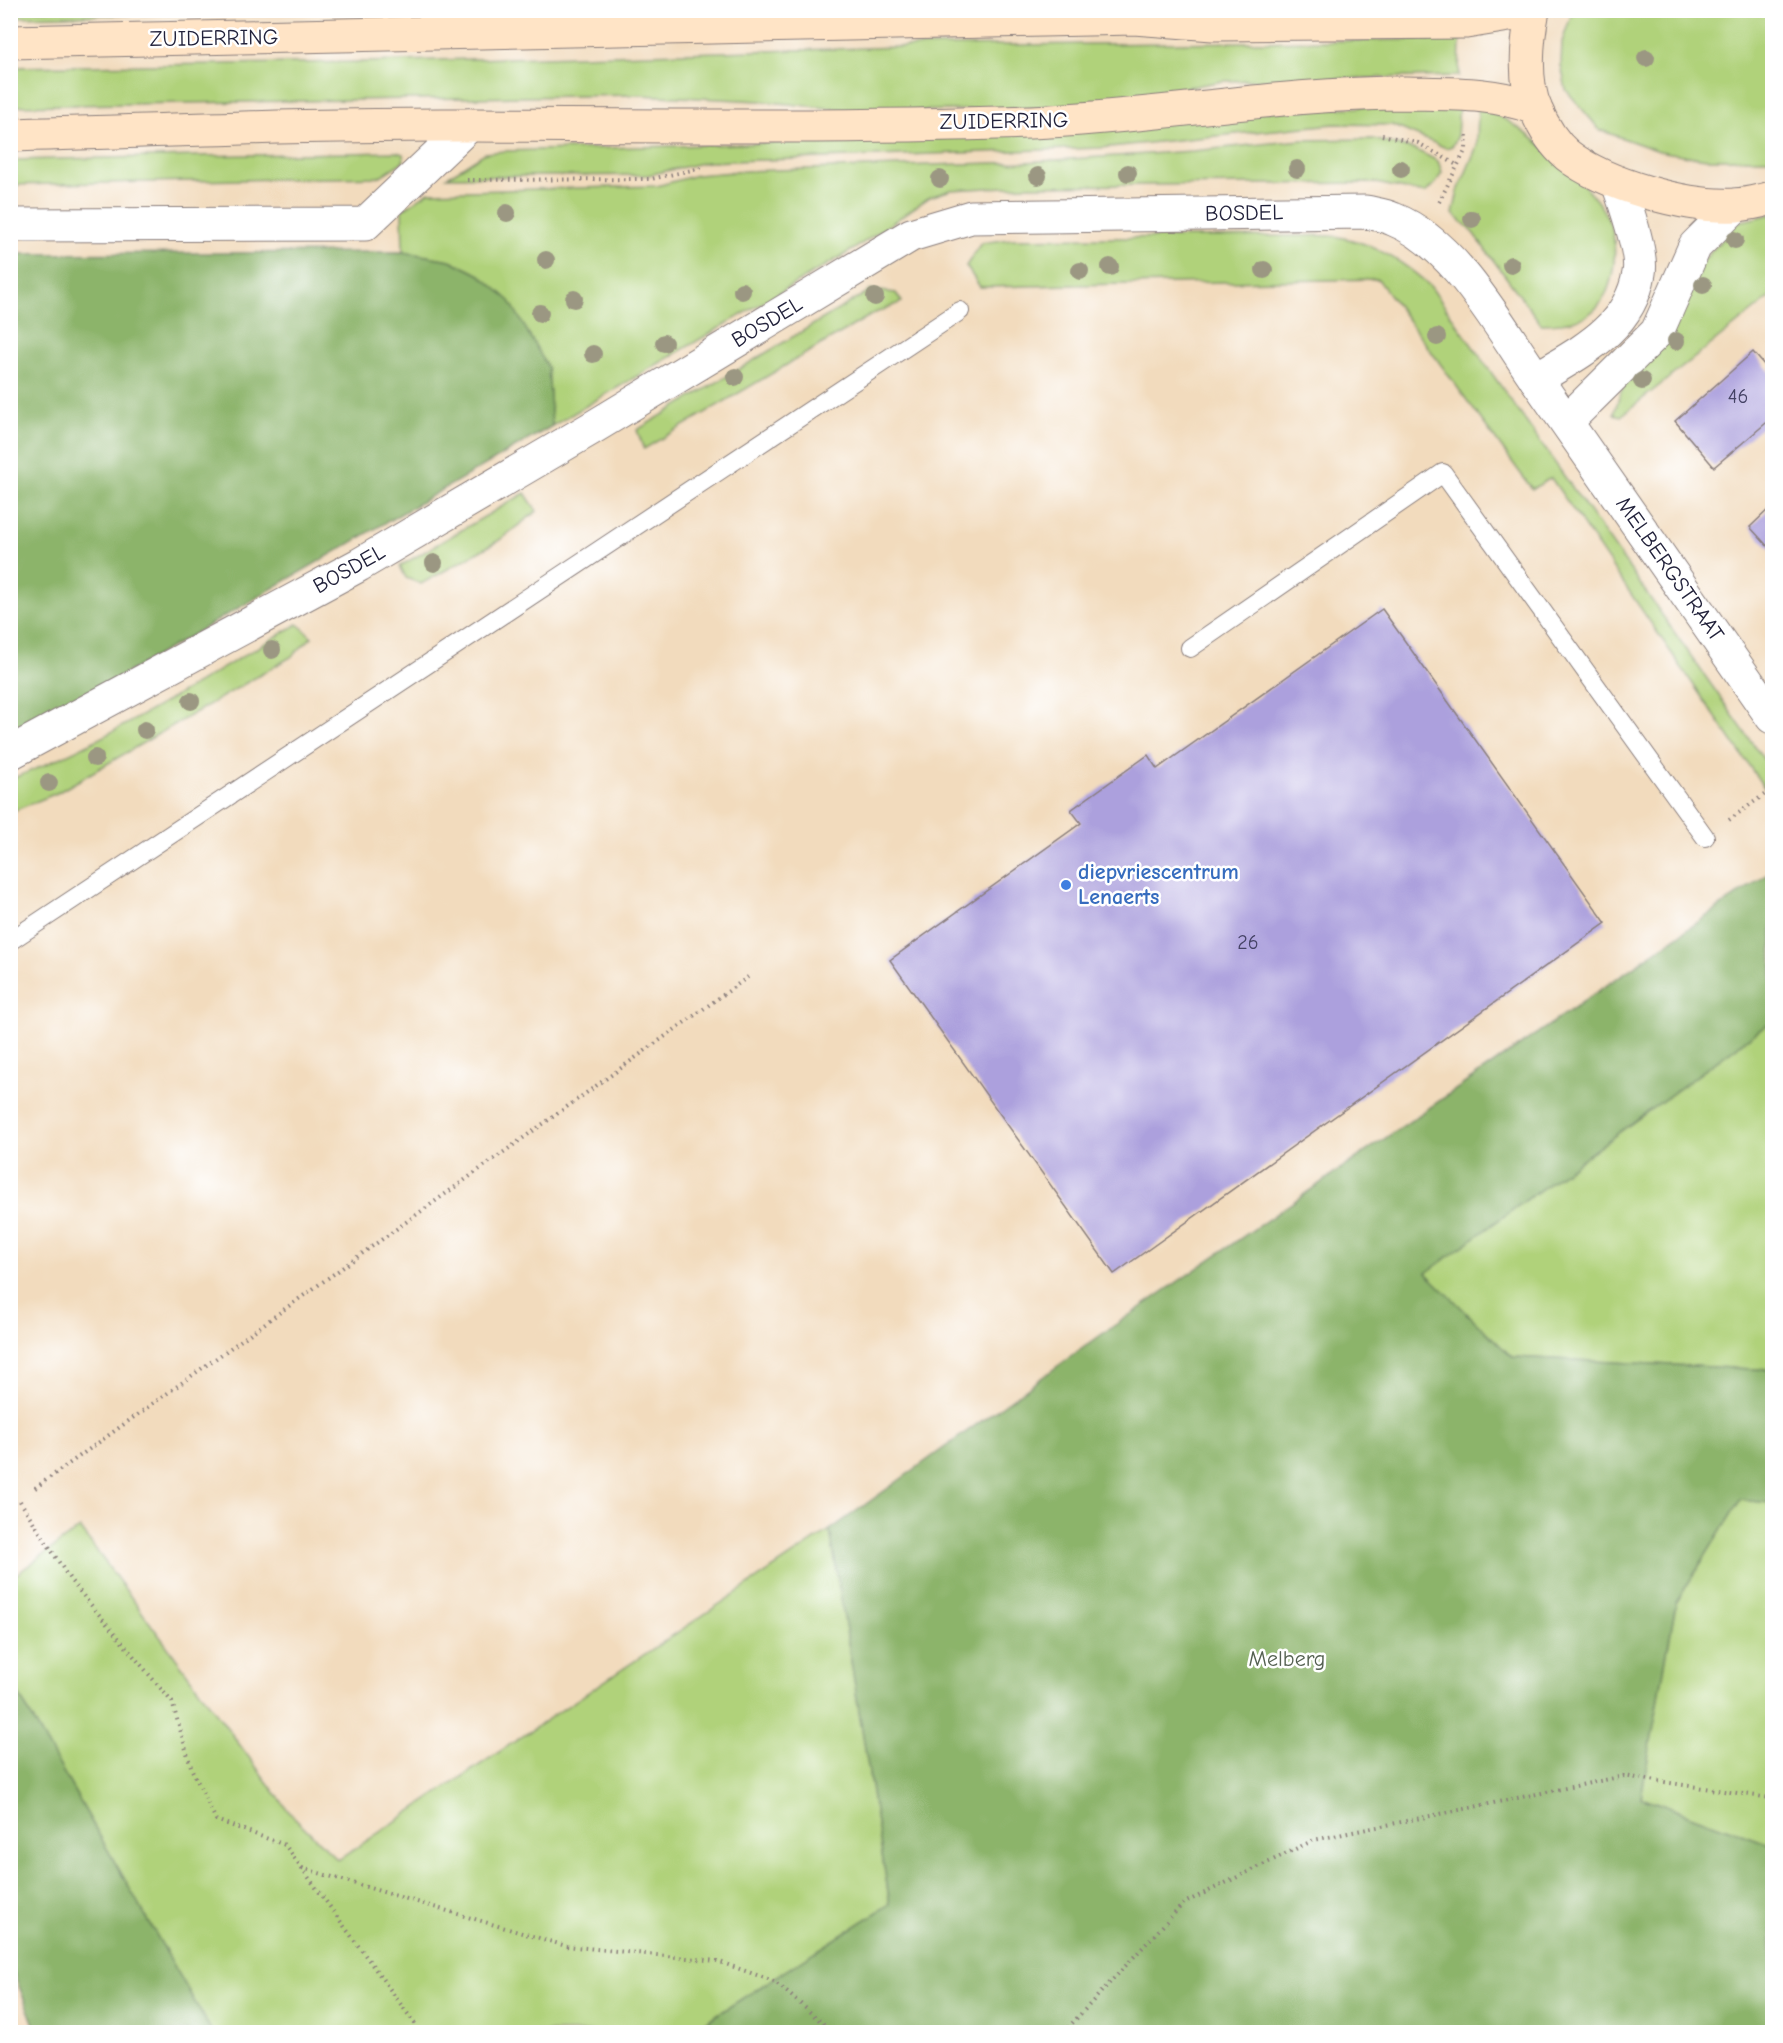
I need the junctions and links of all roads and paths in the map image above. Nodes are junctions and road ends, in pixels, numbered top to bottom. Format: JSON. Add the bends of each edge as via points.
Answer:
{"nodes":[{"id":1,"x":1533,"y":11,"type":"edge"},
{"id":2,"x":10,"y":42,"type":"edge"},
{"id":3,"x":1534,"y":108,"type":"junction"},
{"id":4,"x":469,"y":125,"type":"junction"},
{"id":5,"x":10,"y":135,"type":"edge"},
{"id":6,"x":1457,"y":165,"type":"dead end"},
{"id":7,"x":1618,"y":183,"type":"junction"},
{"id":8,"x":1773,"y":198,"type":"edge"},
{"id":9,"x":1736,"y":205,"type":"junction"},
{"id":10,"x":1435,"y":210,"type":"dead end"},
{"id":11,"x":10,"y":225,"type":"edge"},
{"id":12,"x":960,"y":312,"type":"dead end"},
{"id":13,"x":1536,"y":379,"type":"junction"},
{"id":14,"x":1567,"y":421,"type":"junction"},
{"id":15,"x":1190,"y":648,"type":"dead end"},
{"id":16,"x":1773,"y":717,"type":"edge"},
{"id":17,"x":10,"y":753,"type":"edge"},
{"id":18,"x":1773,"y":789,"type":"edge"},
{"id":19,"x":1705,"y":837,"type":"joint"},
{"id":20,"x":10,"y":941,"type":"edge"},
{"id":21,"x":748,"y":976,"type":"dead end"},
{"id":22,"x":35,"y":1488,"type":"dead end"},
{"id":23,"x":20,"y":1501,"type":"dead end"},
{"id":24,"x":1773,"y":1801,"type":"edge"},
{"id":25,"x":302,"y":1868,"type":"junction"},
{"id":26,"x":421,"y":2032,"type":"edge"},
{"id":27,"x":833,"y":2032,"type":"edge"},
{"id":28,"x":1064,"y":2032,"type":"edge"}],
"edges":[{"from":1,"to":2,"type":"main road","name":"ZUIDERRING","via":[[1466,22],[1213,24],[1122,18]]},
{"from":1,"to":3,"type":"main road","name":"ZUIDERRING","via":[[1528,76]]},
{"from":3,"to":4,"type":"main road","name":"ZUIDERRING","via":[[1508,98],[1469,94],[1339,93],[1110,118],[1029,122]]},
{"from":3,"to":7,"type":"main road","name":"ZUIDERRING","via":[[1549,135],[1567,155]]},
{"from":4,"to":5,"type":"main road","name":"ZUIDERRING"},
{"from":4,"to":11,"type":"street","via":[[365,224]]},
{"from":6,"to":10,"type":"path"},
{"from":7,"to":9,"type":"main road","name":"ZUIDERRING","via":[[1678,201]]},
{"from":7,"to":13,"type":"street","via":[[1631,223],[1640,272],[1624,315],[1601,339]]},
{"from":8,"to":9,"type":"main road","name":"ZUIDERRING"},
{"from":9,"to":14,"type":"street","via":[[1695,246],[1657,332]]},
{"from":12,"to":20,"type":"lane"},
{"from":13,"to":14,"type":"street","name":"BOSDEL"},
{"from":13,"to":17,"type":"street","name":"BOSDEL","via":[[1442,252],[1392,218],[1354,212],[971,217],[910,235],[369,559]]},
{"from":14,"to":16,"type":"street","name":"MELBERGSTRAAT"},
{"from":15,"to":19,"type":"lane","via":[[1443,473]]},
{"from":18,"to":19,"type":"path"},
{"from":21,"to":22,"type":"path"},
{"from":23,"to":25,"type":"path","via":[[71,1581],[172,1702],[192,1770],[216,1820],[285,1845]]},
{"from":24,"to":28,"type":"path","via":[[1624,1776],[1314,1840],[1184,1903]]},
{"from":25,"to":26,"type":"path"},
{"from":25,"to":27,"type":"path","via":[[566,1946],[717,1961],[774,1982]]}]}
